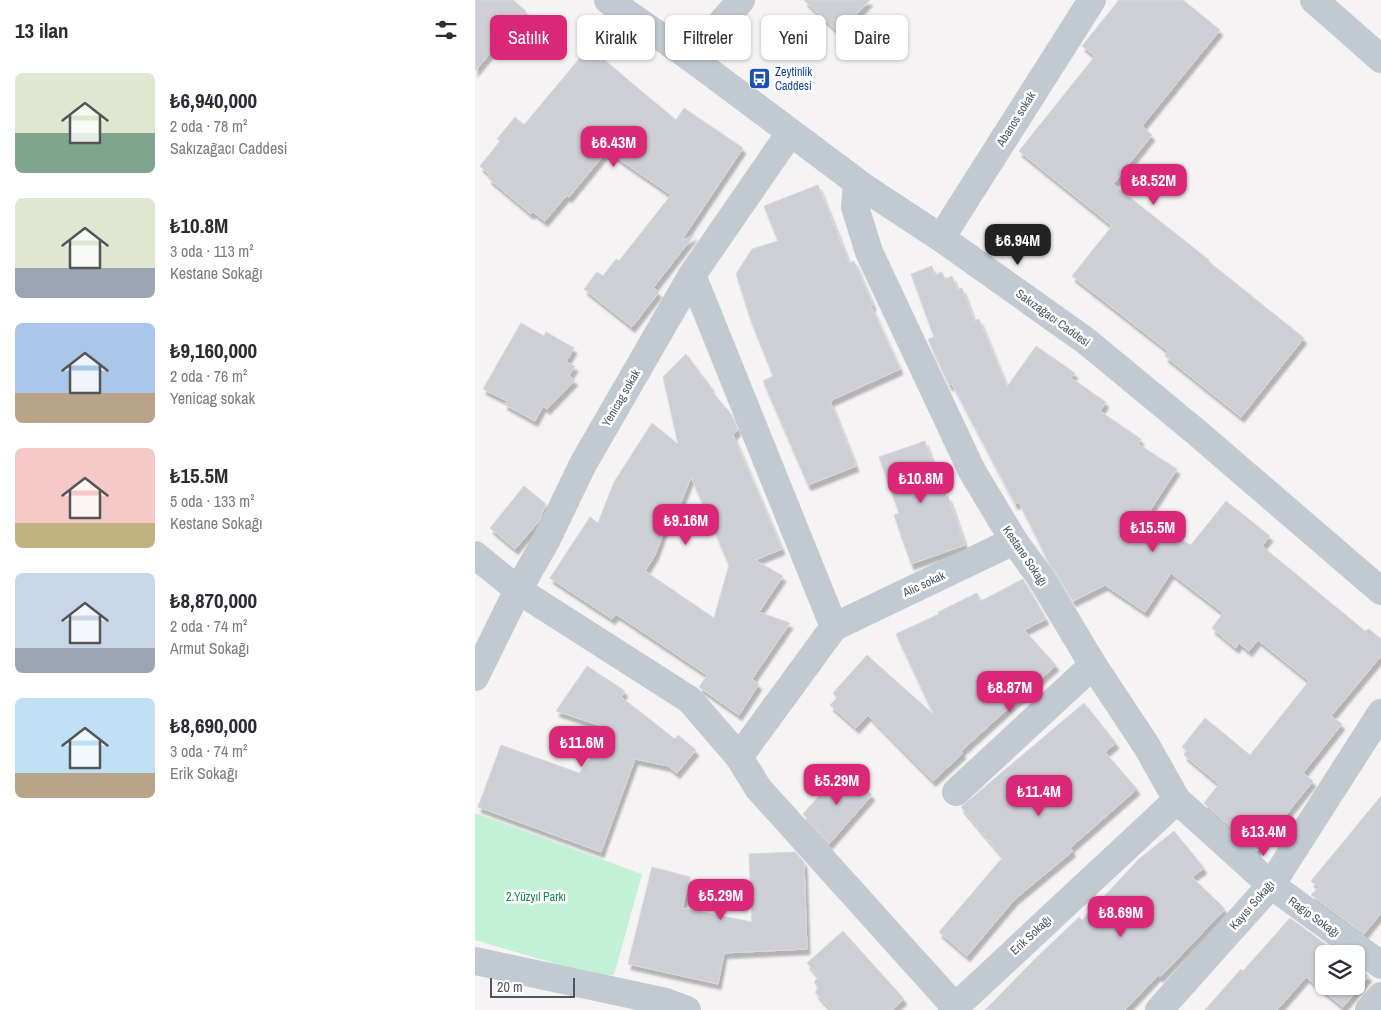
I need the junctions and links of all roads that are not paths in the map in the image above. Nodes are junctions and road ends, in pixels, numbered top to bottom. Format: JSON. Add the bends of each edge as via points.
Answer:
{"nodes":[{"id":1,"x":608,"y":0,"type":"edge"},
{"id":2,"x":741,"y":0,"type":"edge"},
{"id":3,"x":1092,"y":0,"type":"edge"},
{"id":4,"x":1314,"y":0,"type":"edge"},
{"id":5,"x":728,"y":15,"type":"edge"},
{"id":6,"x":665,"y":40,"type":"edge"},
{"id":7,"x":1381,"y":59,"type":"edge"},
{"id":8,"x":694,"y":60,"type":"edge"},
{"id":9,"x":790,"y":133,"type":"junction"},
{"id":10,"x":857,"y":182,"type":"junction"},
{"id":11,"x":941,"y":238,"type":"junction"},
{"id":12,"x":692,"y":276,"type":"junction"},
{"id":13,"x":1014,"y":542,"type":"junction"},
{"id":14,"x":475,"y":554,"type":"edge"},
{"id":15,"x":518,"y":590,"type":"junction"},
{"id":16,"x":1381,"y":591,"type":"edge"},
{"id":17,"x":834,"y":627,"type":"junction"},
{"id":18,"x":1093,"y":665,"type":"junction"},
{"id":19,"x":475,"y":677,"type":"edge"},
{"id":20,"x":1381,"y":713,"type":"edge"},
{"id":21,"x":739,"y":757,"type":"junction"},
{"id":22,"x":956,"y":792,"type":"dead end"},
{"id":23,"x":1177,"y":800,"type":"junction"},
{"id":24,"x":1271,"y":885,"type":"junction"},
{"id":25,"x":475,"y":961,"type":"edge"},
{"id":26,"x":1381,"y":966,"type":"edge"},
{"id":27,"x":1381,"y":996,"type":"edge"},
{"id":28,"x":955,"y":1009,"type":"edge"},
{"id":29,"x":687,"y":1010,"type":"edge"},
{"id":30,"x":1159,"y":1010,"type":"edge"},
{"id":31,"x":1369,"y":1010,"type":"edge"}],
"edges":[{"from":1,"to":6,"type":"street","name":"Sakızağacı Caddesi"},
{"from":2,"to":5,"type":"street"},
{"from":3,"to":11,"type":"street","name":"Abanos sokak"},
{"from":4,"to":7,"type":"street"},
{"from":8,"to":9,"type":"street","name":"Sakızağacı Caddesi"},
{"from":9,"to":10,"type":"street","name":"Sakızağacı Caddesi"},
{"from":9,"to":12,"type":"street","name":"Yenicag sokak"},
{"from":10,"to":11,"type":"street","name":"Sakızağacı Caddesi"},
{"from":10,"to":13,"type":"street","name":"Kestane Sokağı","via":[[855,207],[869,252],[972,472]]},
{"from":11,"to":16,"type":"street","name":"Sakızağacı Caddesi","via":[[1087,341]]},
{"from":12,"to":15,"type":"street","name":"Yenicag sokak","via":[[583,464]]},
{"from":12,"to":17,"type":"street"},
{"from":13,"to":17,"type":"street","name":"Alic sokak"},
{"from":13,"to":18,"type":"street","name":"Kestane Sokağı","via":[[1041,578]]},
{"from":14,"to":15,"type":"street"},
{"from":15,"to":19,"type":"street","name":"Yenicag sokak"},
{"from":15,"to":21,"type":"street","via":[[690,700]]},
{"from":17,"to":21,"type":"street"},
{"from":18,"to":22,"type":"street"},
{"from":18,"to":23,"type":"street","name":"Kestane Sokağı","via":[[1146,745]]},
{"from":20,"to":24,"type":"street","name":"Kayısı Sokağı"},
{"from":21,"to":28,"type":"street","via":[[758,788]]},
{"from":23,"to":24,"type":"street","name":"Kestane Sokağı"},
{"from":23,"to":28,"type":"street","name":"Erik Sokağı"},
{"from":24,"to":26,"type":"street","name":"Ragip Sokağı"},
{"from":24,"to":30,"type":"street","name":"Kayısı Sokağı"},
{"from":25,"to":29,"type":"street","via":[[666,1002]]},
{"from":27,"to":31,"type":"street"}]}
